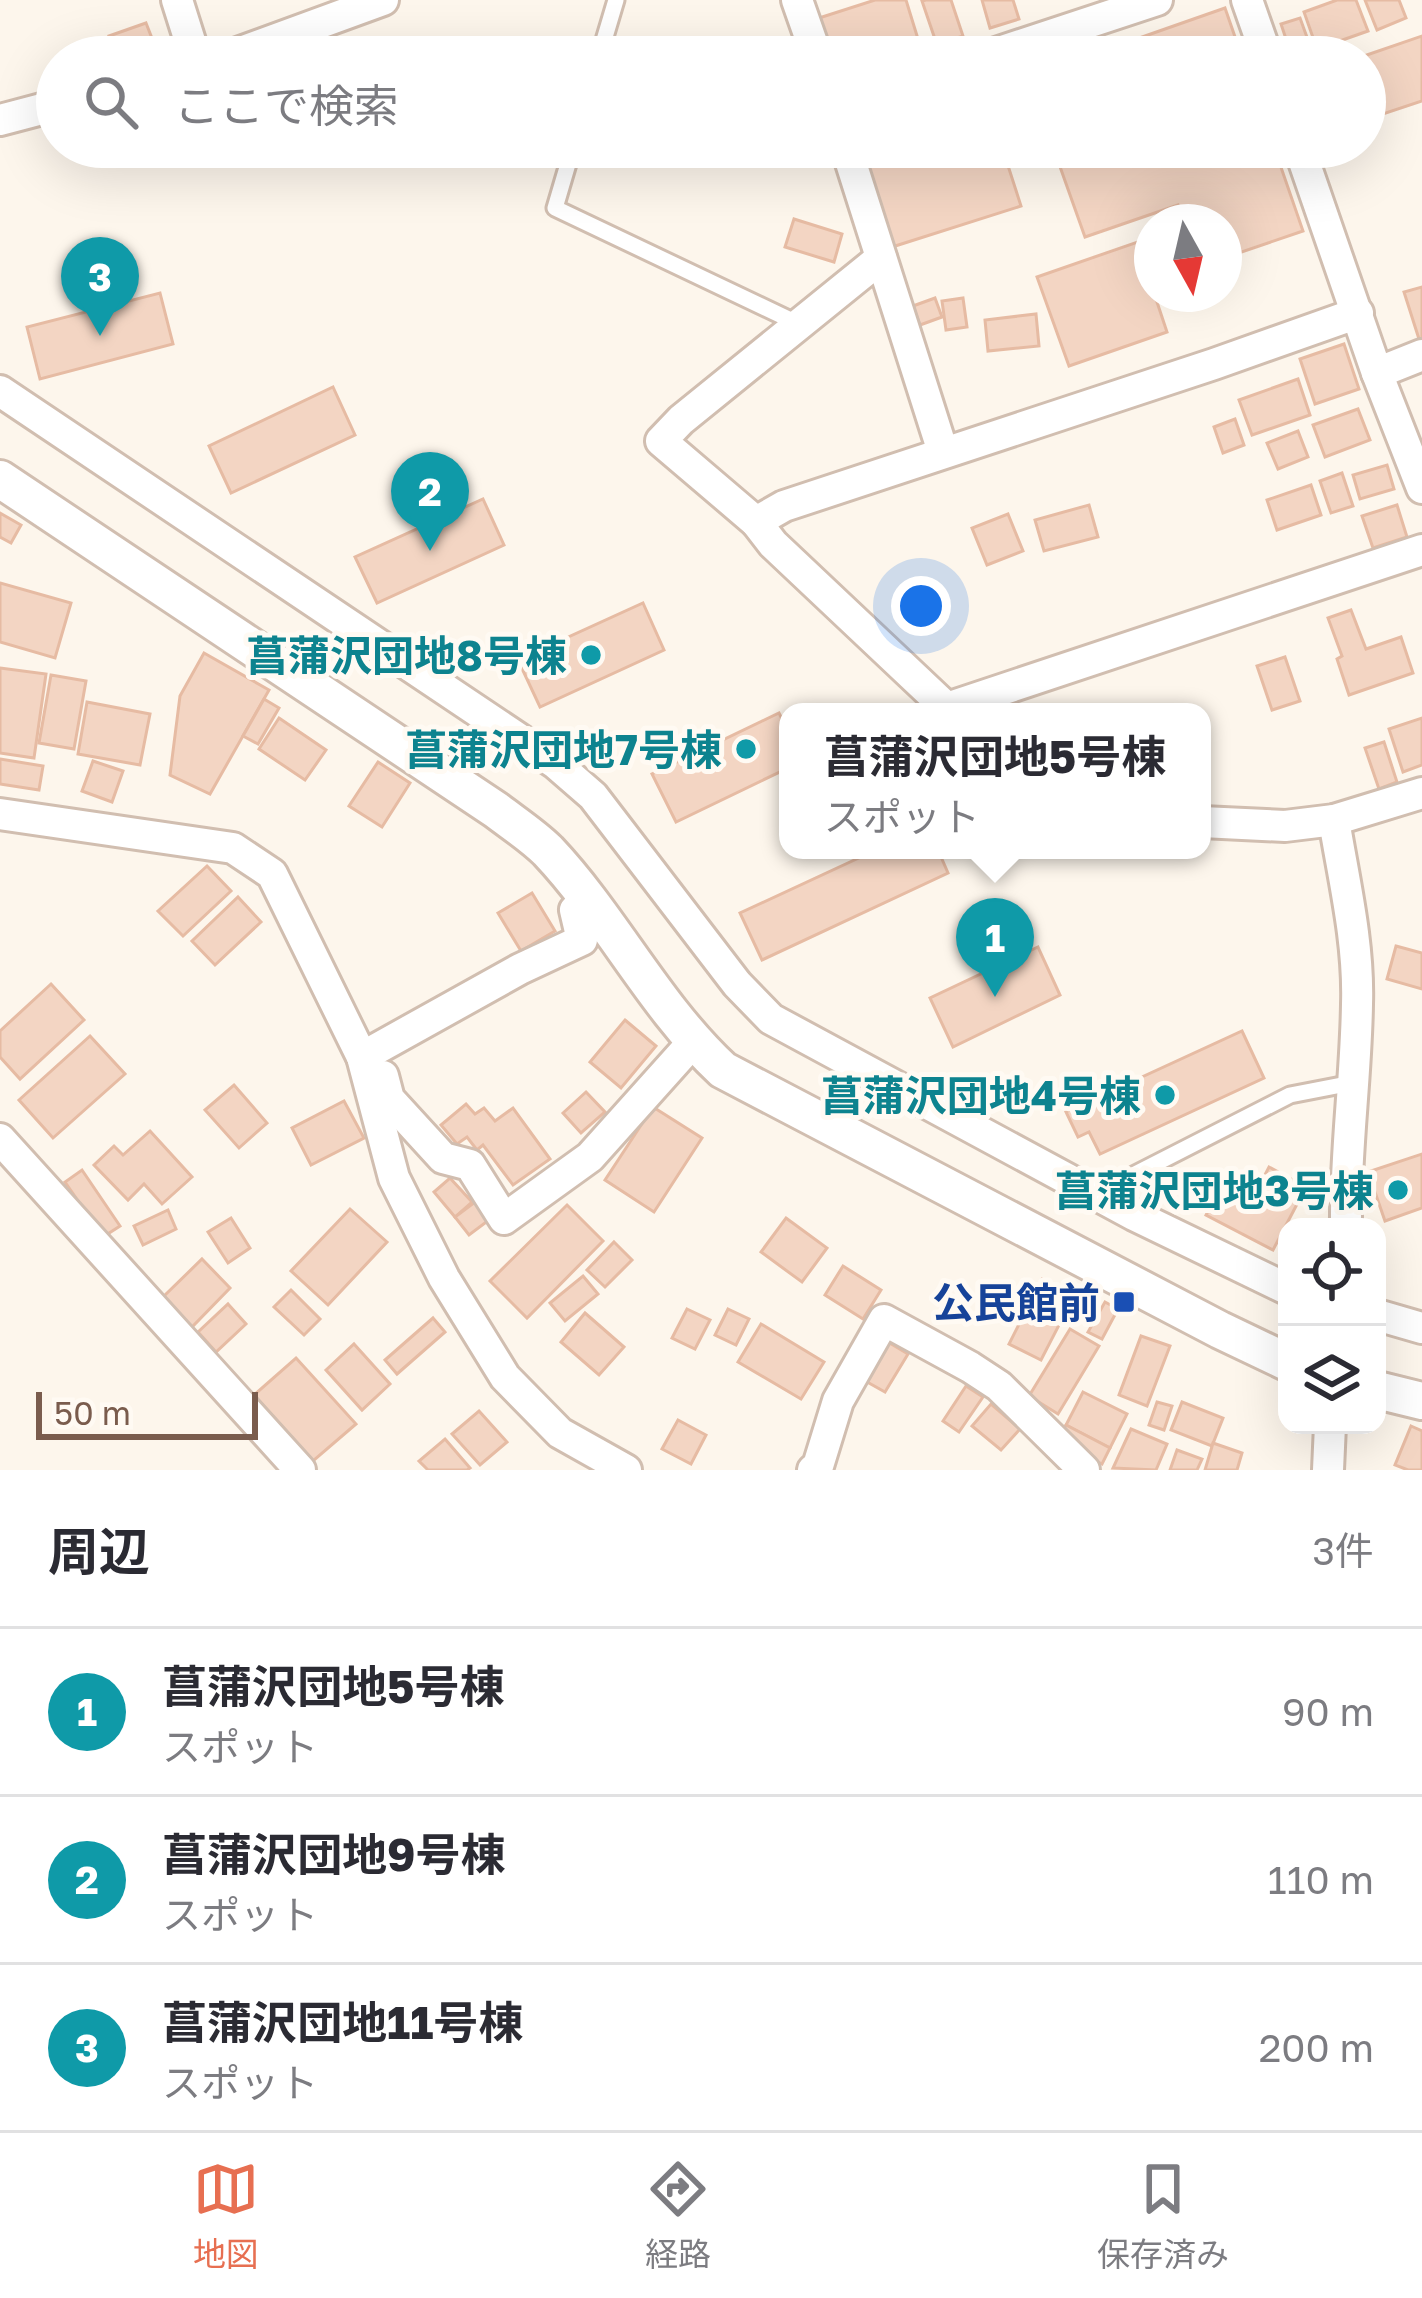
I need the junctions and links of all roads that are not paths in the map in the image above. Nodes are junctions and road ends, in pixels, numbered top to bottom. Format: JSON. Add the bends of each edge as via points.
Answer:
{"nodes":[{"id":1,"x":177,"y":0,"type":"edge"},
{"id":2,"x":383,"y":0,"type":"edge"},
{"id":3,"x":616,"y":0,"type":"edge"},
{"id":4,"x":797,"y":0,"type":"edge"},
{"id":5,"x":1157,"y":0,"type":"edge"},
{"id":6,"x":1246,"y":0,"type":"edge"},
{"id":7,"x":188,"y":36,"type":"edge"},
{"id":8,"x":284,"y":36,"type":"edge"},
{"id":9,"x":605,"y":36,"type":"edge"},
{"id":10,"x":810,"y":36,"type":"edge"},
{"id":11,"x":1048,"y":36,"type":"edge"},
{"id":12,"x":1259,"y":36,"type":"edge"},
{"id":13,"x":36,"y":111,"type":"edge"},
{"id":14,"x":0,"y":120,"type":"edge"},
{"id":15,"x":567,"y":168,"type":"edge"},
{"id":16,"x":853,"y":168,"type":"edge"},
{"id":17,"x":1306,"y":168,"type":"edge"},
{"id":18,"x":881,"y":258,"type":"junction"},
{"id":19,"x":1358,"y":313,"type":"junction"},
{"id":20,"x":799,"y":324,"type":"junction"},
{"id":21,"x":1422,"y":355,"type":"edge"},
{"id":22,"x":1377,"y":373,"type":"junction"},
{"id":23,"x":0,"y":391,"type":"edge"},
{"id":24,"x":943,"y":452,"type":"junction"},
{"id":25,"x":0,"y":479,"type":"edge"},
{"id":26,"x":1422,"y":488,"type":"edge"},
{"id":27,"x":756,"y":522,"type":"junction"},
{"id":28,"x":1422,"y":550,"type":"edge"},
{"id":29,"x":942,"y":703,"type":"edge"},
{"id":30,"x":970,"y":703,"type":"edge"},
{"id":31,"x":1422,"y":793,"type":"edge"},
{"id":32,"x":0,"y":814,"type":"edge"},
{"id":33,"x":1334,"y":820,"type":"junction"},
{"id":34,"x":1211,"y":822,"type":"edge"},
{"id":35,"x":587,"y":898,"type":"junction"},
{"id":36,"x":693,"y":1042,"type":"junction"},
{"id":37,"x":370,"y":1053,"type":"junction"},
{"id":38,"x":1352,"y":1083,"type":"junction"},
{"id":39,"x":0,"y":1139,"type":"edge"},
{"id":40,"x":1096,"y":1194,"type":"junction"},
{"id":41,"x":1346,"y":1218,"type":"edge"},
{"id":42,"x":1278,"y":1284,"type":"edge"},
{"id":43,"x":1386,"y":1318,"type":"edge"},
{"id":44,"x":1422,"y":1328,"type":"edge"},
{"id":45,"x":1278,"y":1358,"type":"edge"},
{"id":46,"x":1386,"y":1392,"type":"edge"},
{"id":47,"x":1422,"y":1400,"type":"edge"},
{"id":48,"x":1330,"y":1434,"type":"edge"},
{"id":49,"x":300,"y":1470,"type":"edge"},
{"id":50,"x":626,"y":1470,"type":"edge"},
{"id":51,"x":813,"y":1470,"type":"edge"},
{"id":52,"x":1084,"y":1470,"type":"edge"},
{"id":53,"x":1328,"y":1470,"type":"edge"}],
"edges":[{"from":1,"to":7,"type":"street"},
{"from":2,"to":8,"type":"street"},
{"from":3,"to":9,"type":"lane"},
{"from":4,"to":10,"type":"street"},
{"from":5,"to":11,"type":"street"},
{"from":6,"to":12,"type":"street"},
{"from":13,"to":14,"type":"street"},
{"from":15,"to":20,"type":"lane","via":[[555,208]]},
{"from":16,"to":18,"type":"street"},
{"from":17,"to":19,"type":"street"},
{"from":18,"to":20,"type":"street"},
{"from":18,"to":24,"type":"street"},
{"from":19,"to":22,"type":"street"},
{"from":19,"to":24,"type":"street"},
{"from":20,"to":27,"type":"street","via":[[661,441]]},
{"from":21,"to":22,"type":"street"},
{"from":22,"to":26,"type":"street"},
{"from":23,"to":40,"type":"street","via":[[555,763],[593,796],[771,1019]]},
{"from":24,"to":27,"type":"street"},
{"from":25,"to":35,"type":"street","via":[[496,810],[545,848]]},
{"from":27,"to":29,"type":"street"},
{"from":28,"to":30,"type":"street"},
{"from":31,"to":33,"type":"street"},
{"from":32,"to":37,"type":"street","via":[[233,848],[272,874]]},
{"from":33,"to":34,"type":"street"},
{"from":33,"to":38,"type":"street","via":[[1354,942]]},
{"from":35,"to":36,"type":"street"},
{"from":35,"to":37,"type":"street","via":[[575,910],[582,940]]},
{"from":36,"to":37,"type":"street","via":[[590,1157],[504,1219],[470,1165],[442,1157],[389,1099]]},
{"from":36,"to":45,"type":"street","via":[[755,1088]]},
{"from":37,"to":50,"type":"street","via":[[394,1178],[444,1278],[505,1377],[560,1433]]},
{"from":38,"to":40,"type":"lane","via":[[1290,1096]]},
{"from":38,"to":41,"type":"street"},
{"from":39,"to":49,"type":"street"},
{"from":40,"to":42,"type":"street"},
{"from":43,"to":44,"type":"street"},
{"from":46,"to":47,"type":"street"},
{"from":48,"to":53,"type":"street"},
{"from":51,"to":52,"type":"street","via":[[838,1401],[884,1320],[999,1386]]}]}
